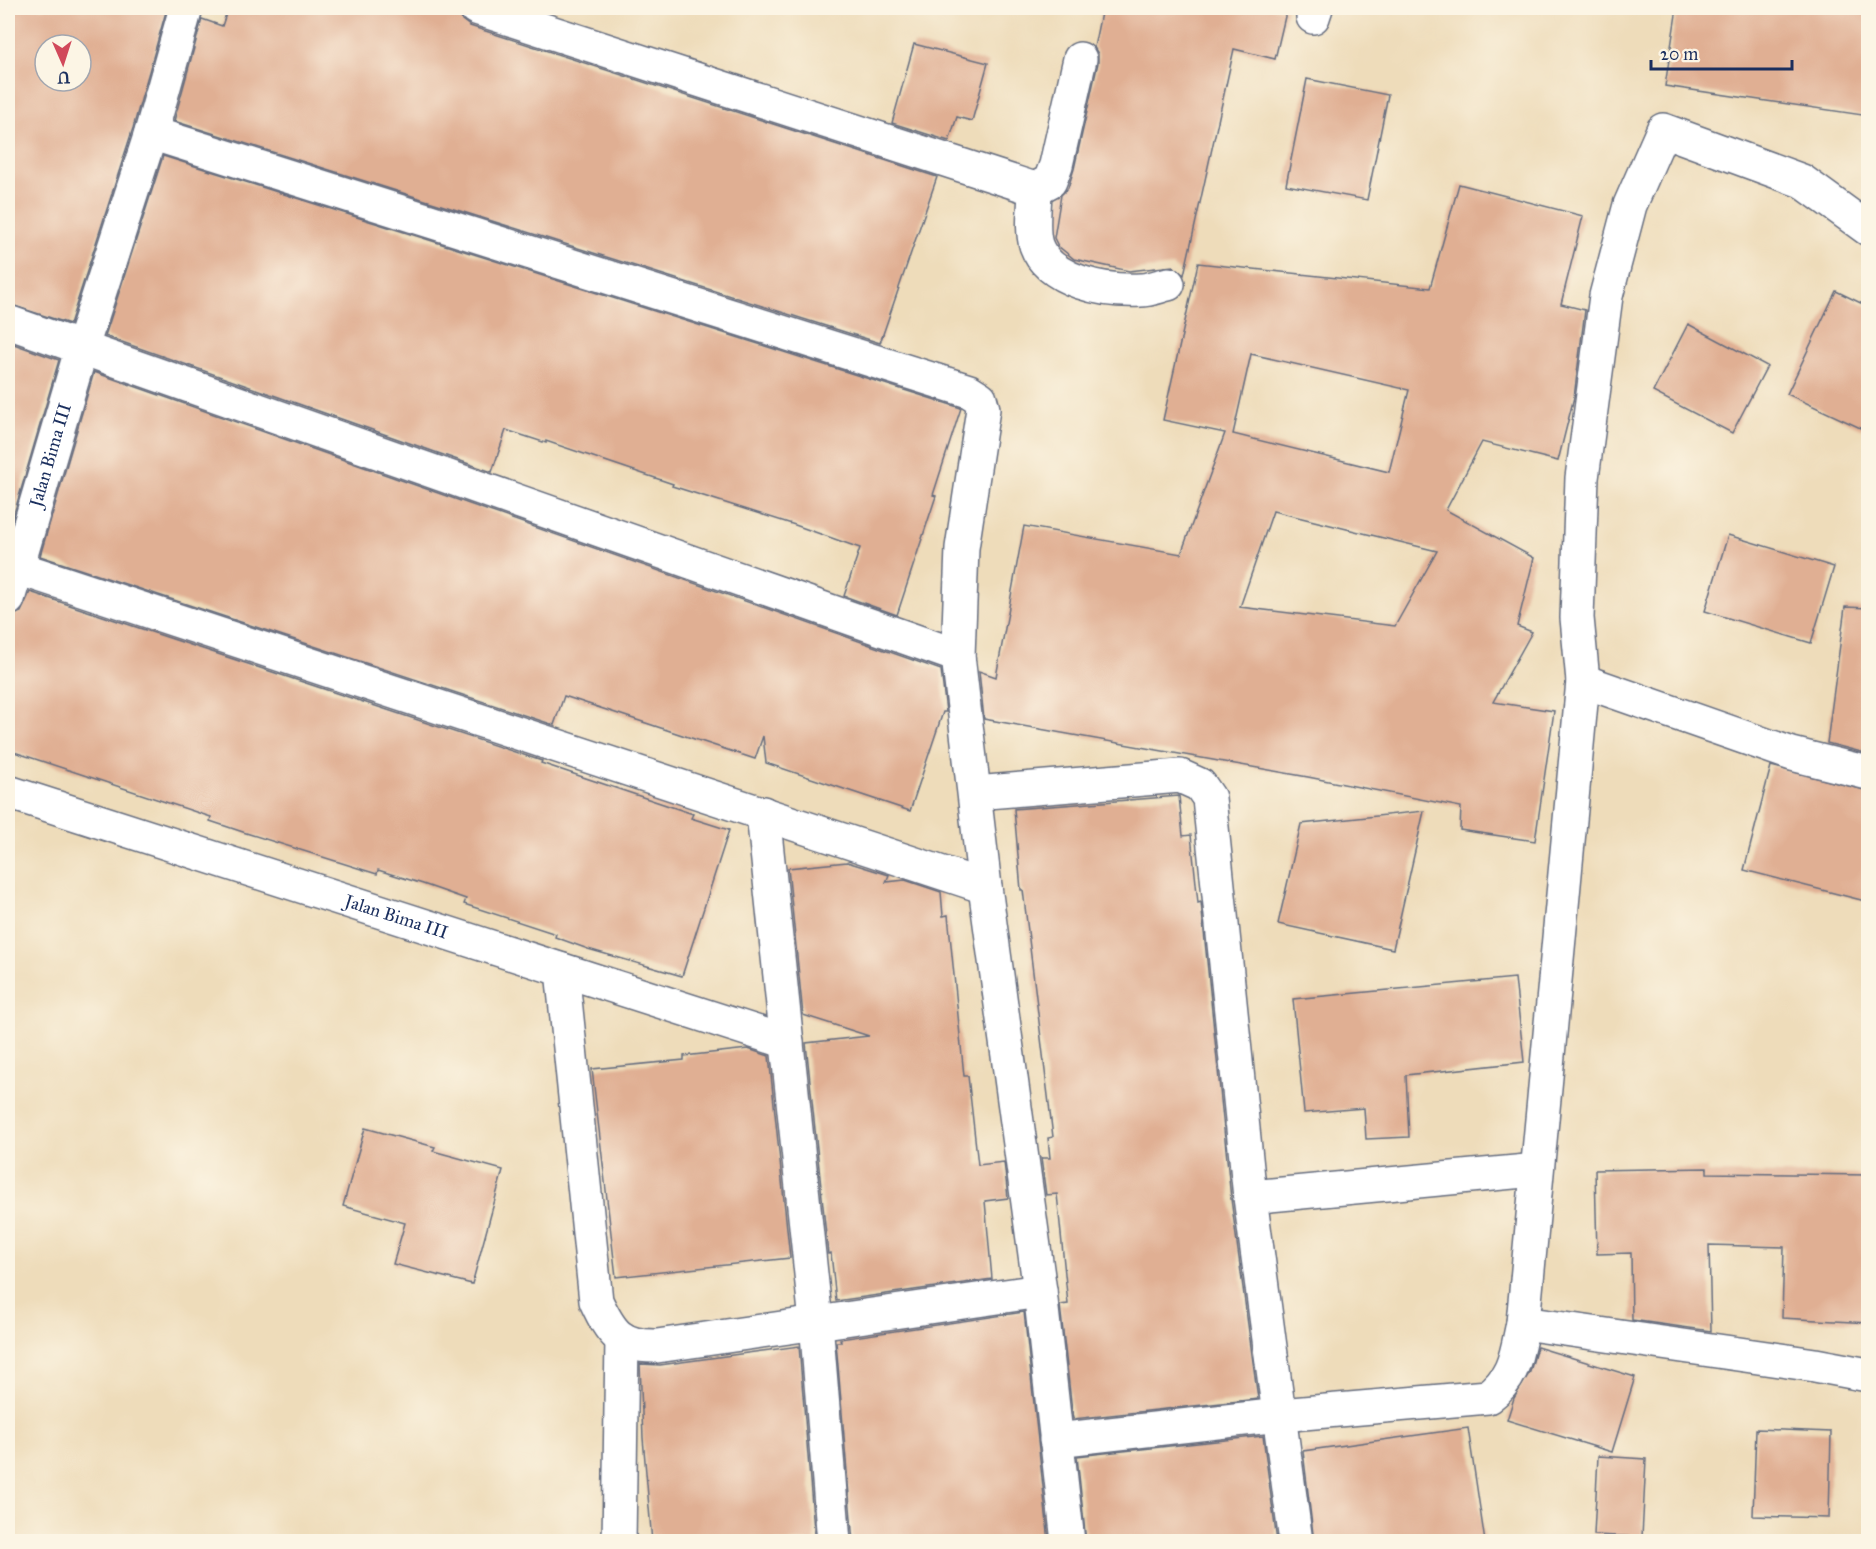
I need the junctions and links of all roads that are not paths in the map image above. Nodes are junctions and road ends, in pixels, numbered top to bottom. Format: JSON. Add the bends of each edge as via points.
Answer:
{"nodes":[{"id":1,"x":186,"y":8,"type":"edge"},
{"id":2,"x":476,"y":8,"type":"edge"},
{"id":3,"x":1080,"y":59,"type":"dead end"},
{"id":4,"x":152,"y":133,"type":"junction"},
{"id":5,"x":1035,"y":189,"type":"junction"},
{"id":6,"x":1869,"y":229,"type":"edge"},
{"id":7,"x":1168,"y":284,"type":"dead end"},
{"id":8,"x":8,"y":322,"type":"edge"},
{"id":9,"x":82,"y":347,"type":"junction"},
{"id":10,"x":18,"y":568,"type":"junction"},
{"id":11,"x":8,"y":599,"type":"edge"},
{"id":12,"x":958,"y":656,"type":"junction"},
{"id":13,"x":1583,"y":681,"type":"junction"},
{"id":14,"x":1869,"y":773,"type":"edge"},
{"id":15,"x":8,"y":792,"type":"edge"},
{"id":16,"x":975,"y":793,"type":"junction"},
{"id":17,"x":763,"y":813,"type":"junction"},
{"id":18,"x":985,"y":887,"type":"junction"},
{"id":19,"x":562,"y":970,"type":"junction"},
{"id":20,"x":787,"y":1042,"type":"junction"},
{"id":21,"x":1536,"y":1170,"type":"junction"},
{"id":22,"x":1250,"y":1197,"type":"junction"},
{"id":23,"x":1040,"y":1291,"type":"junction"},
{"id":24,"x":816,"y":1322,"type":"junction"},
{"id":25,"x":1522,"y":1323,"type":"junction"},
{"id":26,"x":622,"y":1340,"type":"junction"},
{"id":27,"x":1869,"y":1376,"type":"edge"},
{"id":28,"x":1280,"y":1414,"type":"junction"},
{"id":29,"x":1056,"y":1440,"type":"junction"},
{"id":30,"x":620,"y":1542,"type":"edge"},
{"id":31,"x":834,"y":1542,"type":"edge"},
{"id":32,"x":1068,"y":1542,"type":"edge"},
{"id":33,"x":1296,"y":1542,"type":"edge"}],
"edges":[{"from":1,"to":4,"type":"street","name":"Jalan Bima III"},
{"from":2,"to":5,"type":"street"},
{"from":3,"to":5,"type":"street","via":[[1056,165],[1050,181]]},
{"from":4,"to":9,"type":"street","name":"Jalan Bima III"},
{"from":4,"to":12,"type":"street","via":[[969,391],[980,398],[983,409],[963,548]]},
{"from":5,"to":7,"type":"street","via":[[1035,242],[1053,269],[1094,286],[1142,291]]},
{"from":6,"to":13,"type":"street","via":[[1802,181],[1663,130],[1630,205],[1606,296],[1582,478],[1576,618]]},
{"from":8,"to":9,"type":"street"},
{"from":9,"to":10,"type":"street","name":"Jalan Bima III"},
{"from":9,"to":12,"type":"street"},
{"from":10,"to":11,"type":"street","name":"Jalan Bima III"},
{"from":10,"to":17,"type":"street"},
{"from":12,"to":16,"type":"street"},
{"from":13,"to":14,"type":"street","via":[[1792,754]]},
{"from":13,"to":21,"type":"street"},
{"from":15,"to":19,"type":"street","name":"Jalan Bima III"},
{"from":16,"to":18,"type":"street"},
{"from":16,"to":22,"type":"street","via":[[1180,776],[1200,786],[1209,798]]},
{"from":17,"to":18,"type":"street"},
{"from":17,"to":20,"type":"street"},
{"from":18,"to":23,"type":"street"},
{"from":19,"to":20,"type":"street","name":"Jalan Bima III"},
{"from":19,"to":26,"type":"street","via":[[596,1301],[608,1328]]},
{"from":20,"to":24,"type":"street"},
{"from":21,"to":22,"type":"street"},
{"from":21,"to":25,"type":"street"},
{"from":22,"to":28,"type":"street"},
{"from":23,"to":24,"type":"street"},
{"from":23,"to":29,"type":"street"},
{"from":24,"to":26,"type":"street","via":[[657,1346],[638,1346]]},
{"from":24,"to":31,"type":"street"},
{"from":25,"to":27,"type":"street"},
{"from":25,"to":28,"type":"street","via":[[1514,1364],[1505,1383],[1488,1398]]},
{"from":26,"to":30,"type":"street"},
{"from":28,"to":29,"type":"street"},
{"from":28,"to":33,"type":"street"},
{"from":29,"to":32,"type":"street"}]}
